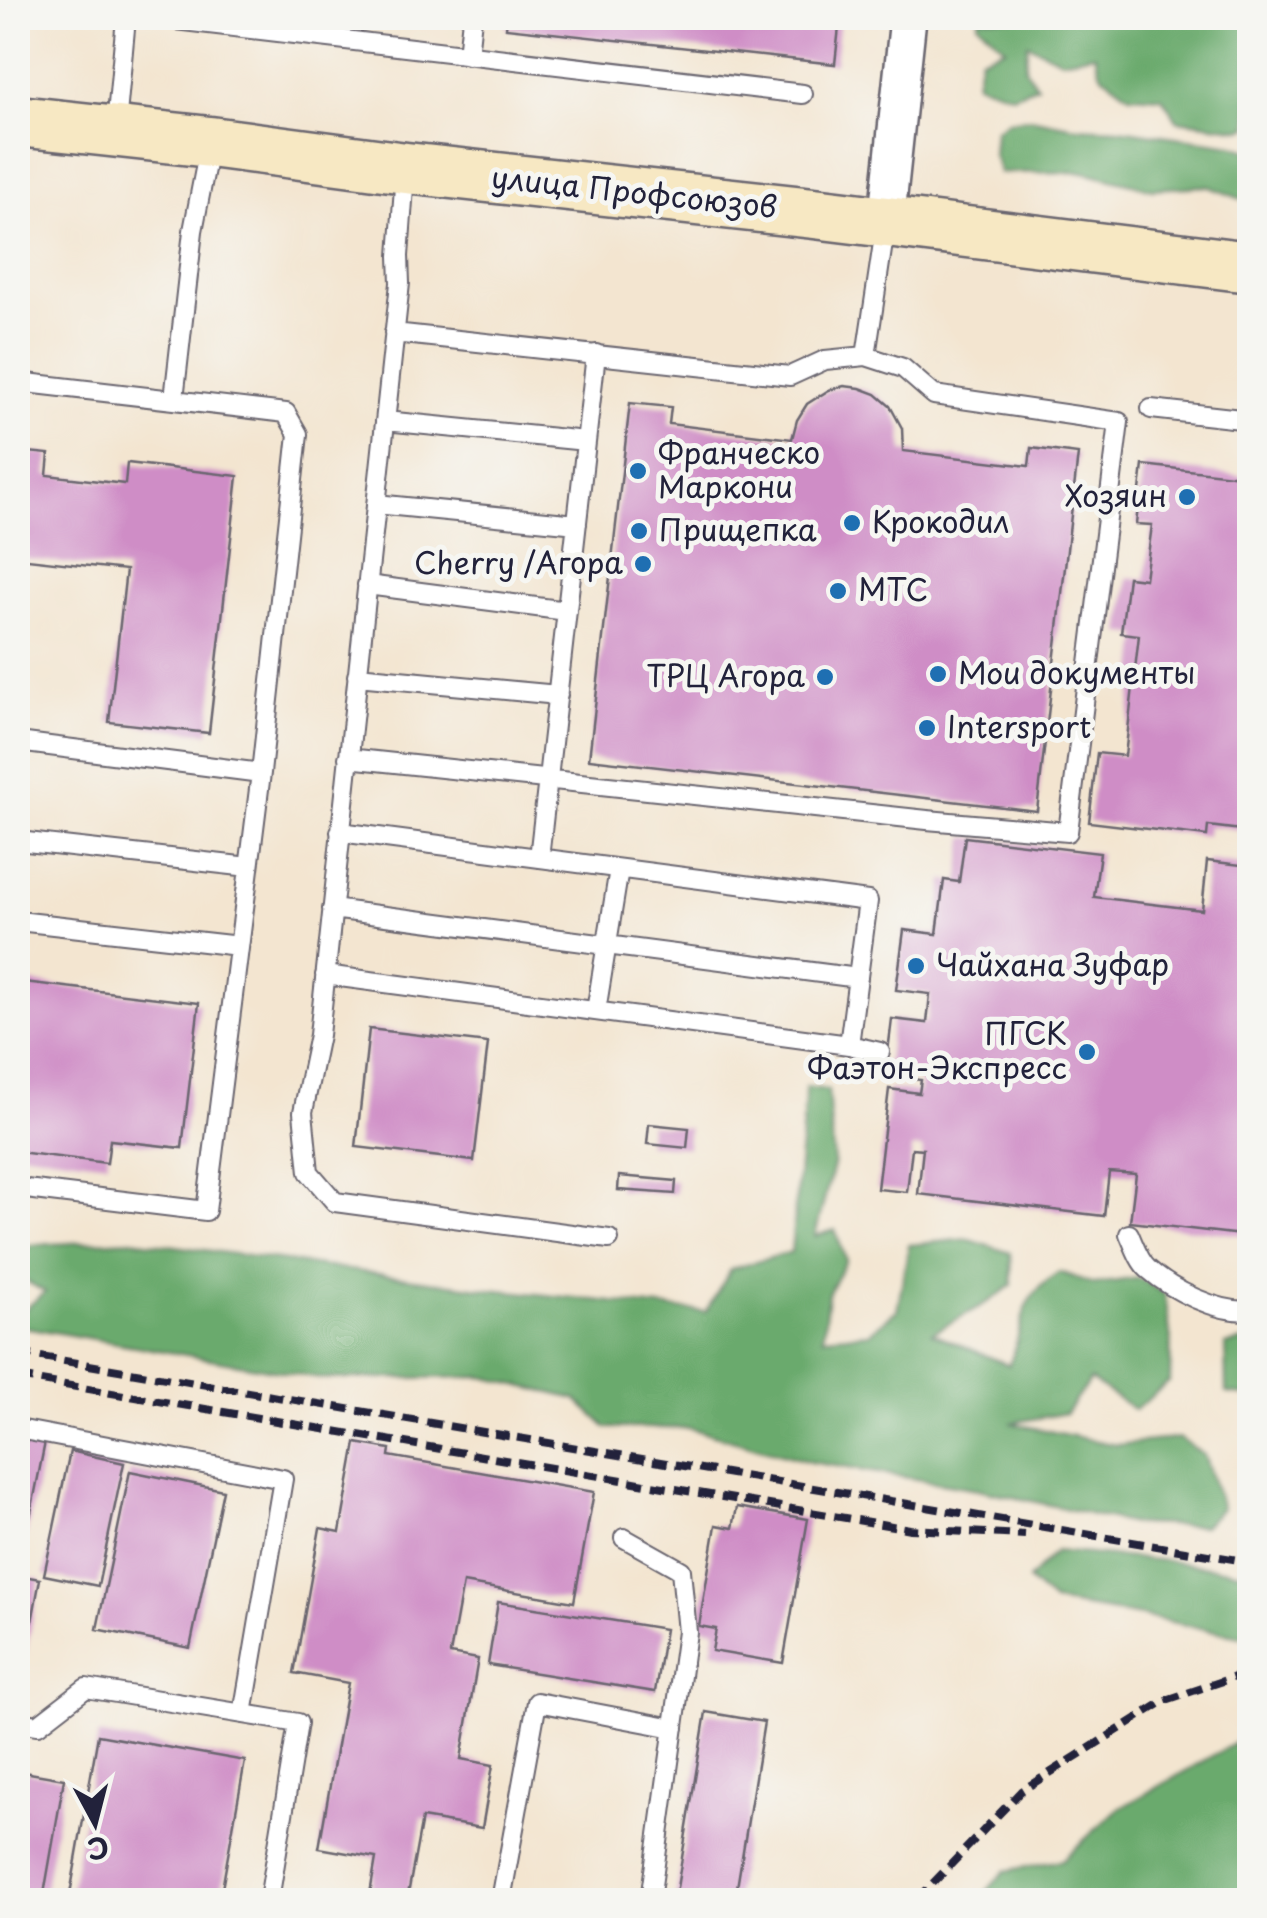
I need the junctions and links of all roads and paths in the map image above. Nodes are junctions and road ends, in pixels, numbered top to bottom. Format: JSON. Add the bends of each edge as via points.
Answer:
{"nodes":[{"id":1,"x":126,"y":18,"type":"edge"},
{"id":2,"x":158,"y":18,"type":"edge"},
{"id":3,"x":472,"y":18,"type":"edge"},
{"id":4,"x":908,"y":18,"type":"edge"},
{"id":5,"x":468,"y":55,"type":"junction"},
{"id":6,"x":804,"y":94,"type":"dead end"},
{"id":7,"x":18,"y":121,"type":"edge"},
{"id":8,"x":115,"y":132,"type":"junction"},
{"id":9,"x":210,"y":142,"type":"junction"},
{"id":10,"x":406,"y":168,"type":"junction"},
{"id":11,"x":886,"y":223,"type":"junction"},
{"id":12,"x":1250,"y":267,"type":"edge"},
{"id":13,"x":394,"y":333,"type":"junction"},
{"id":14,"x":596,"y":354,"type":"junction"},
{"id":15,"x":866,"y":356,"type":"junction"},
{"id":16,"x":18,"y":382,"type":"edge"},
{"id":17,"x":174,"y":398,"type":"junction"},
{"id":18,"x":1151,"y":409,"type":"dead end"},
{"id":19,"x":1250,"y":420,"type":"edge"},
{"id":20,"x":385,"y":421,"type":"junction"},
{"id":21,"x":586,"y":441,"type":"junction"},
{"id":22,"x":376,"y":504,"type":"junction"},
{"id":23,"x":577,"y":524,"type":"junction"},
{"id":24,"x":367,"y":585,"type":"junction"},
{"id":25,"x":567,"y":611,"type":"junction"},
{"id":26,"x":357,"y":676,"type":"junction"},
{"id":27,"x":558,"y":695,"type":"junction"},
{"id":28,"x":18,"y":742,"type":"edge"},
{"id":29,"x":348,"y":758,"type":"junction"},
{"id":30,"x":261,"y":773,"type":"junction"},
{"id":31,"x":548,"y":779,"type":"junction"},
{"id":32,"x":340,"y":832,"type":"junction"},
{"id":33,"x":18,"y":842,"type":"edge"},
{"id":34,"x":539,"y":858,"type":"junction"},
{"id":35,"x":249,"y":866,"type":"junction"},
{"id":36,"x":618,"y":869,"type":"junction"},
{"id":37,"x":332,"y":908,"type":"junction"},
{"id":38,"x":18,"y":921,"type":"edge"},
{"id":39,"x":606,"y":945,"type":"junction"},
{"id":40,"x":239,"y":946,"type":"junction"},
{"id":41,"x":325,"y":975,"type":"junction"},
{"id":42,"x":858,"y":978,"type":"junction"},
{"id":43,"x":596,"y":1011,"type":"junction"},
{"id":44,"x":849,"y":1045,"type":"junction"},
{"id":45,"x":880,"y":1052,"type":"dead end"},
{"id":46,"x":18,"y":1188,"type":"edge"},
{"id":47,"x":1129,"y":1234,"type":"dead end"},
{"id":48,"x":609,"y":1239,"type":"dead end"},
{"id":49,"x":1250,"y":1311,"type":"edge"},
{"id":50,"x":18,"y":1429,"type":"edge"},
{"id":51,"x":624,"y":1538,"type":"dead end"},
{"id":52,"x":243,"y":1714,"type":"junction"},
{"id":53,"x":18,"y":1722,"type":"edge"},
{"id":54,"x":674,"y":1728,"type":"junction"},
{"id":55,"x":269,"y":1900,"type":"edge"},
{"id":56,"x":501,"y":1900,"type":"edge"},
{"id":57,"x":650,"y":1900,"type":"edge"}],
"edges":[{"from":1,"to":8,"type":"lane"},
{"from":2,"to":5,"type":"lane"},
{"from":3,"to":5,"type":"lane"},
{"from":4,"to":11,"type":"street"},
{"from":5,"to":6,"type":"lane"},
{"from":7,"to":8,"type":"main road","name":"улица Профсоюзов"},
{"from":8,"to":9,"type":"main road","name":"улица Профсоюзов"},
{"from":9,"to":10,"type":"main road","name":"улица Профсоюзов"},
{"from":9,"to":17,"type":"lane","via":[[192,231]]},
{"from":10,"to":11,"type":"main road","name":"улица Профсоюзов"},
{"from":10,"to":13,"type":"lane"},
{"from":11,"to":12,"type":"main road","name":"улица Профсоюзов"},
{"from":11,"to":15,"type":"lane"},
{"from":13,"to":14,"type":"lane"},
{"from":13,"to":20,"type":"lane"},
{"from":14,"to":15,"type":"lane","via":[[790,376],[825,360]]},
{"from":14,"to":21,"type":"lane"},
{"from":15,"to":31,"type":"lane","via":[[902,368],[934,396],[1119,422],[1068,832]]},
{"from":16,"to":17,"type":"lane"},
{"from":17,"to":30,"type":"lane","via":[[286,413],[298,434]]},
{"from":18,"to":19,"type":"lane"},
{"from":20,"to":21,"type":"lane"},
{"from":20,"to":22,"type":"lane"},
{"from":21,"to":23,"type":"lane"},
{"from":22,"to":23,"type":"lane"},
{"from":22,"to":24,"type":"lane"},
{"from":23,"to":25,"type":"lane"},
{"from":24,"to":25,"type":"lane"},
{"from":24,"to":26,"type":"lane"},
{"from":25,"to":27,"type":"lane"},
{"from":26,"to":27,"type":"lane"},
{"from":26,"to":29,"type":"lane"},
{"from":27,"to":31,"type":"lane"},
{"from":28,"to":30,"type":"lane"},
{"from":29,"to":31,"type":"lane"},
{"from":29,"to":32,"type":"lane"},
{"from":30,"to":35,"type":"lane"},
{"from":31,"to":34,"type":"lane"},
{"from":32,"to":34,"type":"lane"},
{"from":32,"to":37,"type":"lane"},
{"from":33,"to":35,"type":"lane"},
{"from":34,"to":36,"type":"lane"},
{"from":35,"to":40,"type":"lane"},
{"from":36,"to":39,"type":"lane"},
{"from":36,"to":42,"type":"lane","via":[[868,901]]},
{"from":37,"to":39,"type":"lane"},
{"from":37,"to":41,"type":"lane"},
{"from":38,"to":40,"type":"lane"},
{"from":39,"to":42,"type":"lane"},
{"from":39,"to":43,"type":"lane"},
{"from":40,"to":46,"type":"lane","via":[[206,1211]]},
{"from":41,"to":43,"type":"lane"},
{"from":41,"to":48,"type":"lane","via":[[303,1112],[308,1172],[335,1202]]},
{"from":42,"to":44,"type":"lane"},
{"from":43,"to":44,"type":"lane"},
{"from":44,"to":45,"type":"lane"},
{"from":47,"to":49,"type":"lane","via":[[1145,1267],[1188,1295],[1231,1312]]},
{"from":50,"to":52,"type":"lane","via":[[282,1479]]},
{"from":51,"to":54,"type":"lane","via":[[680,1570],[687,1632]]},
{"from":52,"to":53,"type":"lane","via":[[86,1688],[38,1725]]},
{"from":52,"to":55,"type":"lane","via":[[298,1723]]},
{"from":54,"to":56,"type":"lane","via":[[536,1702]]},
{"from":54,"to":57,"type":"lane"}]}
